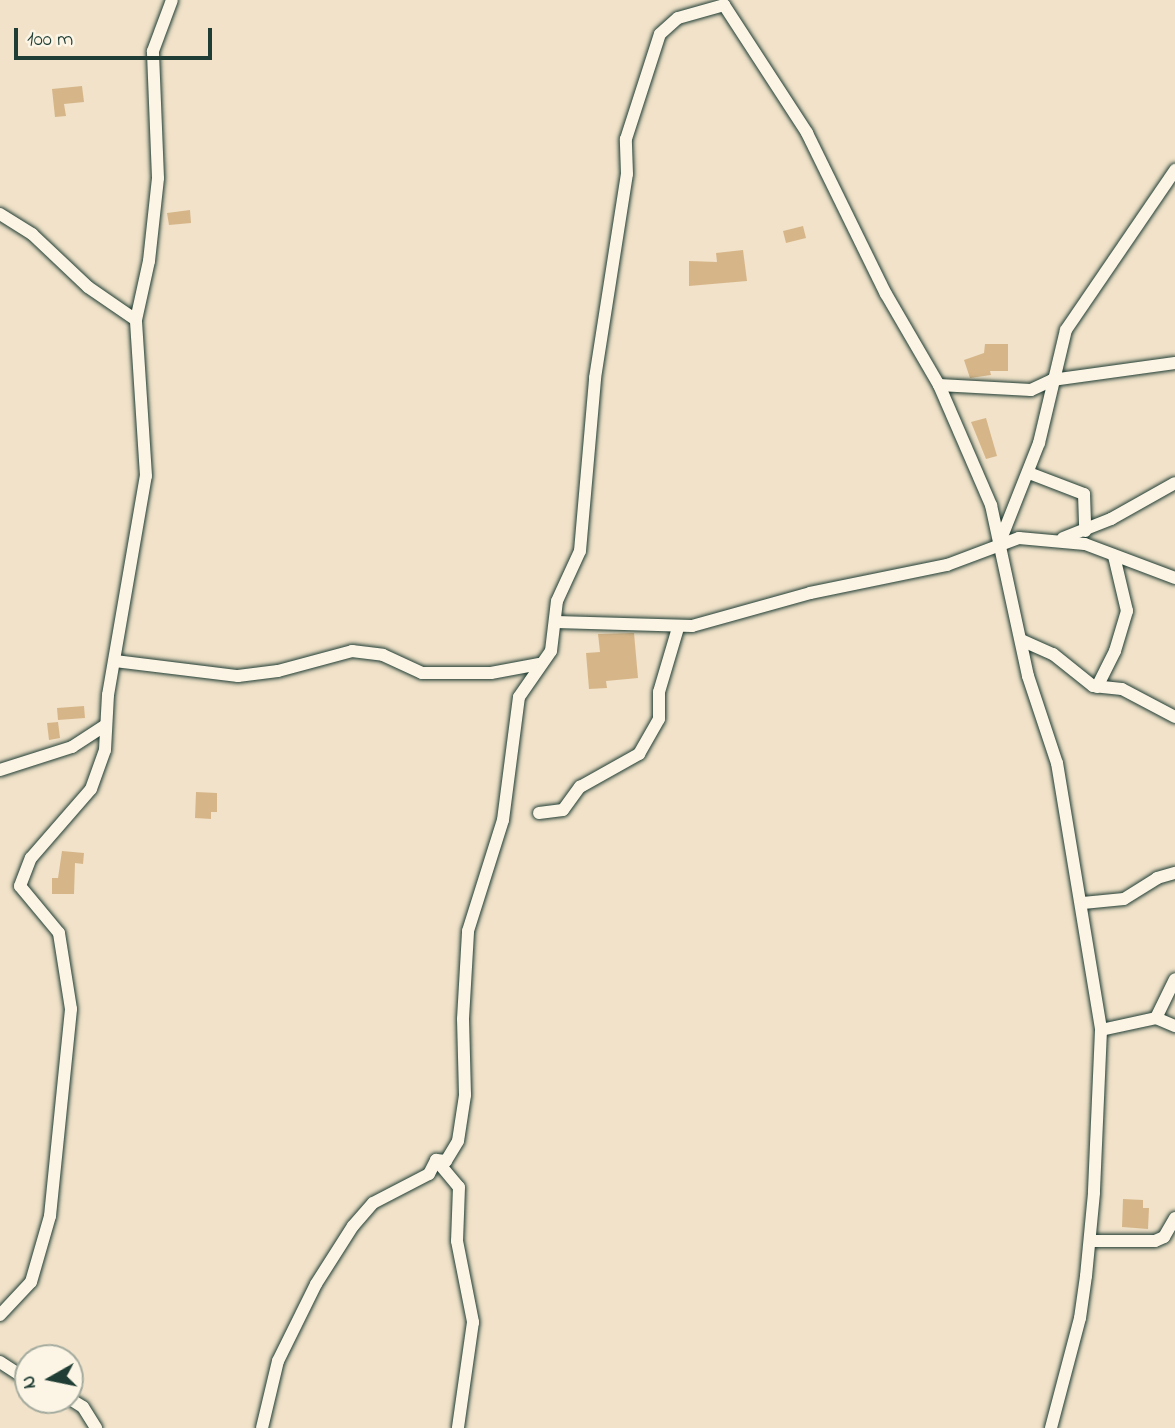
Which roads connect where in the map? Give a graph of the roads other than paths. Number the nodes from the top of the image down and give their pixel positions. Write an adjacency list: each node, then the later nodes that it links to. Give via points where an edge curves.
1 (172, 0): 5 (street, via 153,51 158,178)
2 (724, 2): 8 (street, via 807,133 877,276); 16 (street, via 678,18 660,34 633,114 594,378 580,551 557,601)
3 (1175, 170): 7 (street, via 1066,330)
4 (0, 214): 5 (street, via 32,234 88,287)
5 (136, 320): 19 (street, via 146,476)
6 (1175, 363): 7 (street)
7 (1052, 380): 8 (street, via 1031,390); 9 (street)
8 (939, 385): 13 (street, via 990,505)
9 (1029, 473): 11 (street, via 1084,494); 13 (street)
10 (1175, 483): 11 (street)
11 (1085, 531): 12 (street)
12 (1062, 538): 13 (street, via 1019,538); 14 (street)
13 (999, 544): 17 (street, via 947,565 810,593); 18 (street)
14 (1114, 556): 15 (street); 21 (street, via 1126,611 1115,651)
15 (1175, 578)
16 (556, 622): 17 (street); 20 (street, via 551,651)
17 (678, 628): 25 (street, via 659,692 659,719 639,754 580,787 563,810)
18 (1021, 640): 21 (street, via 1053,654); 27 (street, via 1057,763)
19 (115, 661): 20 (street, via 238,676 278,671 352,651 383,655 422,673 491,673); 23 (street)
20 (539, 664): 32 (street, via 519,697 503,820 468,931 465,1084 459,1134 446,1161)
21 (1097, 687): 22 (street, via 1122,689)
22 (1175, 717)
23 (104, 726): 24 (street, via 72,747); 35 (street, via 105,750 97,777 31,858 20,886 59,933 71,1024 44,1247 31,1282)
24 (0, 770)
25 (539, 813)
26 (1175, 873): 27 (street, via 1157,878 1124,899)
27 (1083, 903): 31 (street)
28 (1175, 979): 29 (street)
29 (1156, 1018): 30 (street); 31 (street)
30 (1175, 1026)
31 (1101, 1030): 34 (street)
32 (436, 1160): 38 (street, via 429,1174 373,1203 337,1250 278,1361); 39 (street, via 459,1187 457,1241 473,1322)
33 (1175, 1218): 34 (street, via 1164,1237 1155,1241)
34 (1090, 1241): 40 (street, via 1080,1318)
35 (0, 1315)
36 (84, 1409): 37 (street)
37 (96, 1428)
38 (262, 1428)
39 (458, 1428)
40 (1051, 1428)

